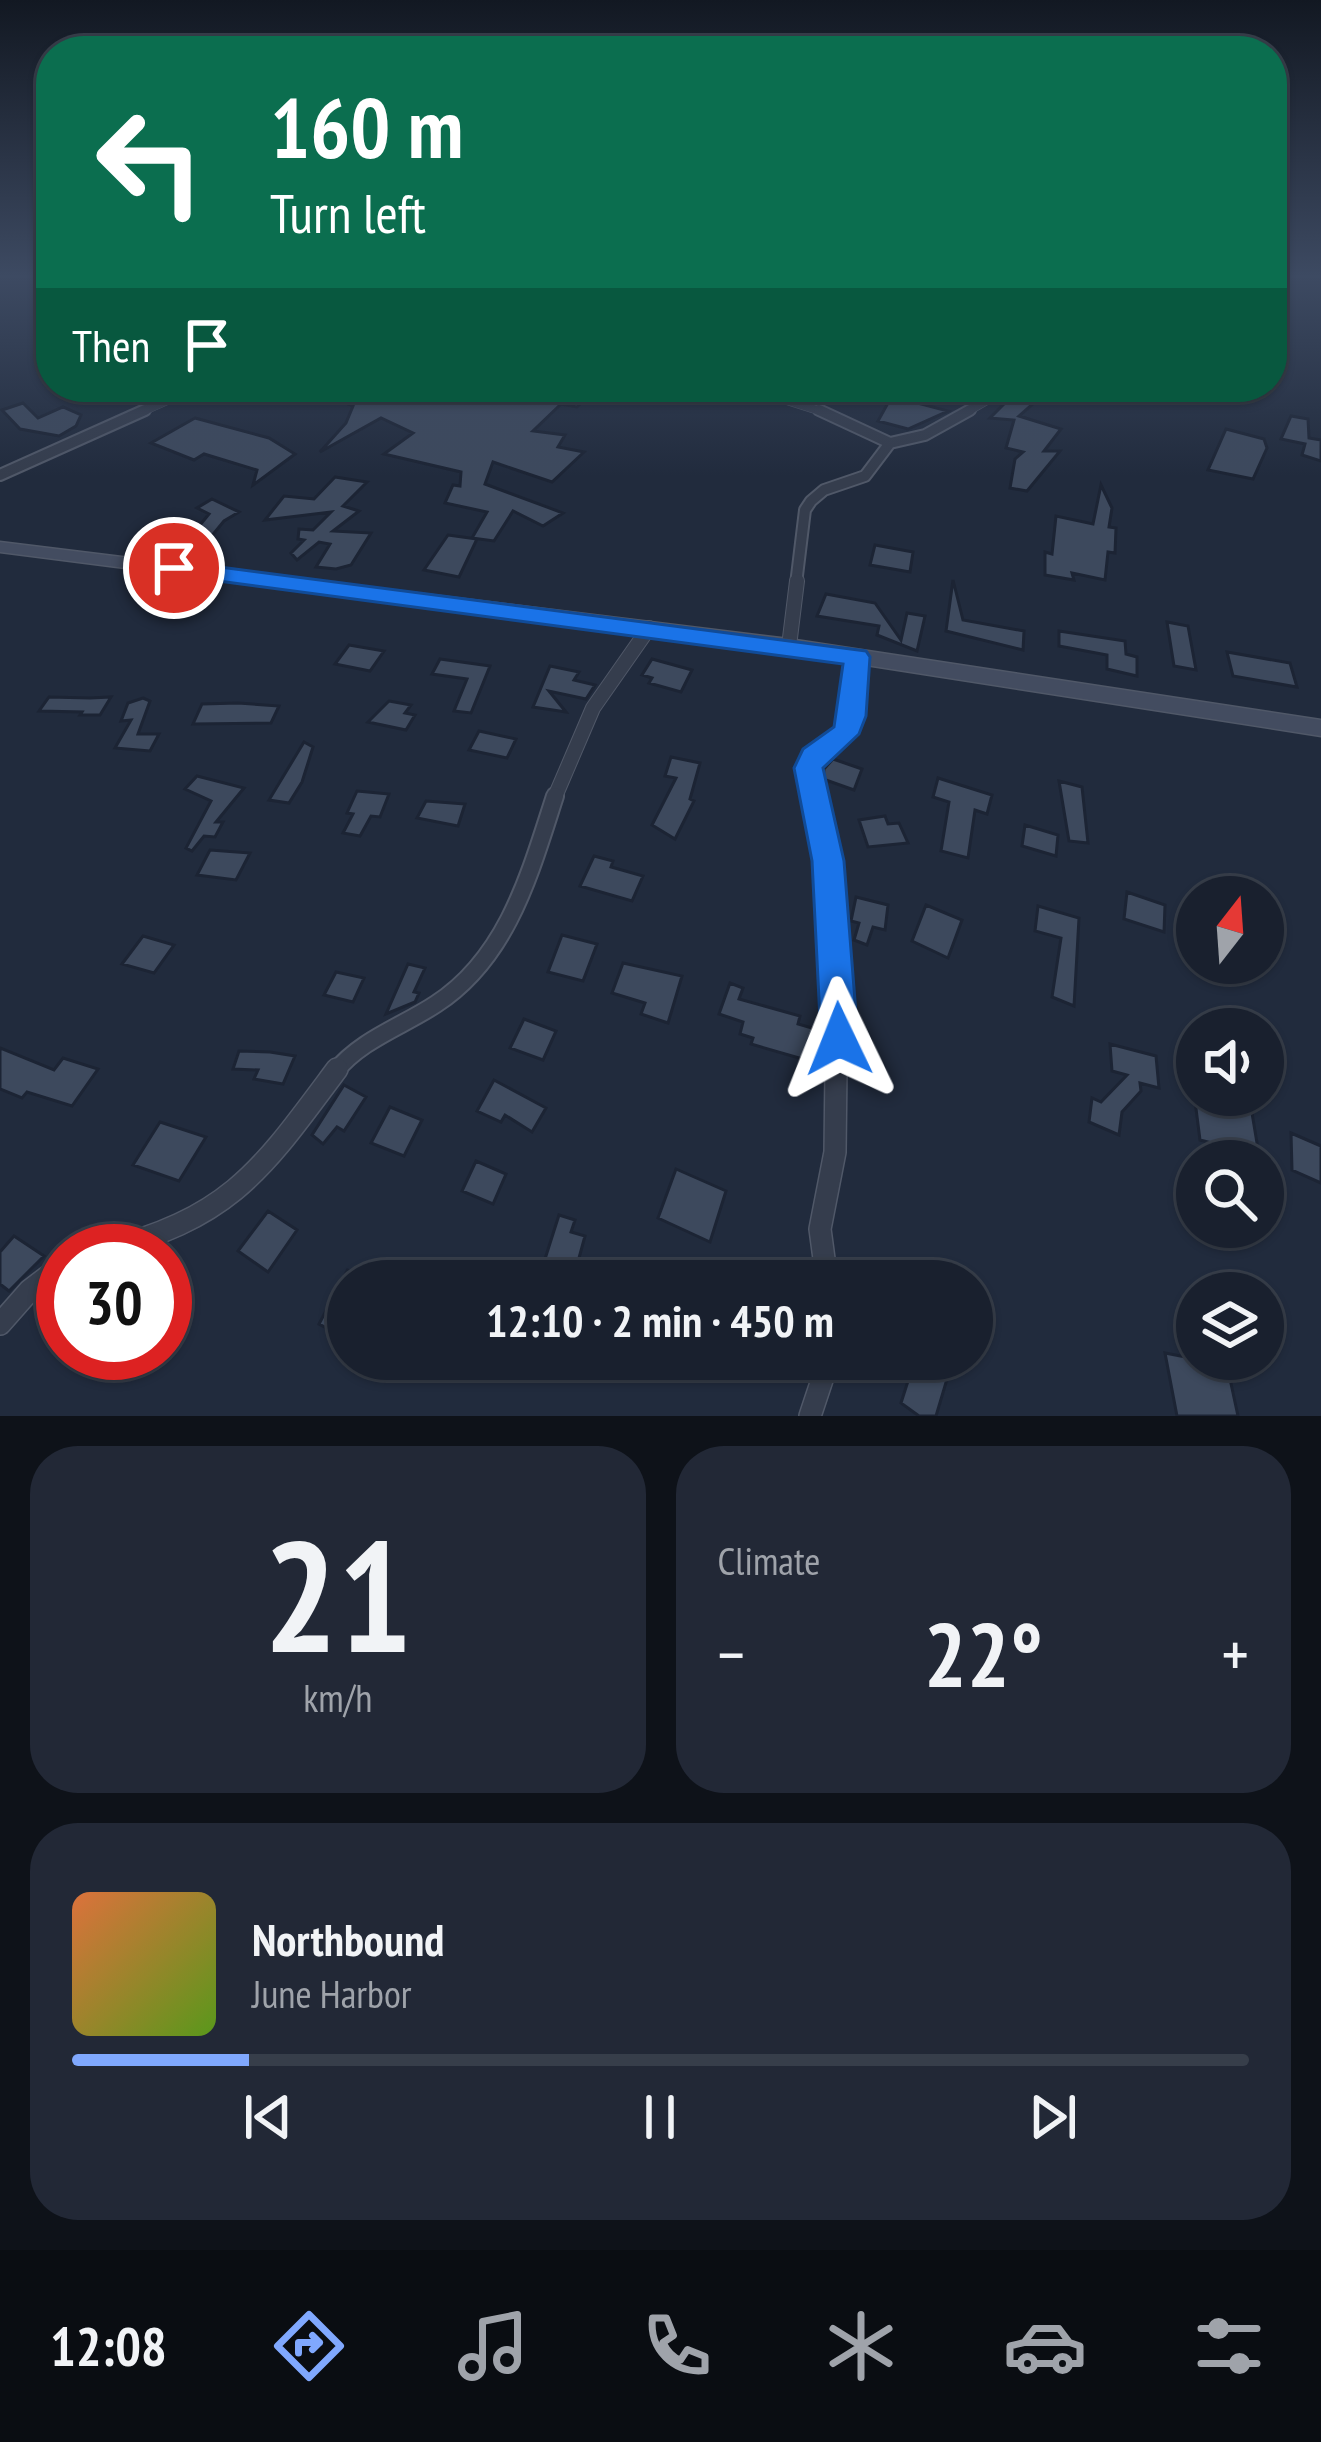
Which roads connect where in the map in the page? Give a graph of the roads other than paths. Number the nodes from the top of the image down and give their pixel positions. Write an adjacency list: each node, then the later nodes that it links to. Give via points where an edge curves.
1 (164, 402): 5 (street)
2 (793, 402): 4 (street)
3 (979, 402): 4 (street, via 934,436)
4 (890, 442): 8 (street, via 871,472 811,497)
5 (0, 475)
6 (0, 547): 7 (main road)
7 (650, 628): 8 (main road); 11 (street, via 605,683 568,757 523,898 480,967 436,1006 358,1049 250,1183)
8 (789, 646): 9 (main road)
9 (857, 657): 10 (main road); 12 (street, via 845,734 808,768 828,861 838,996)
10 (1321, 728)
11 (188, 1224)
12 (824, 1260)
13 (36, 1285): 14 (street)
14 (0, 1324)
15 (822, 1380): 16 (street)
16 (810, 1416)

